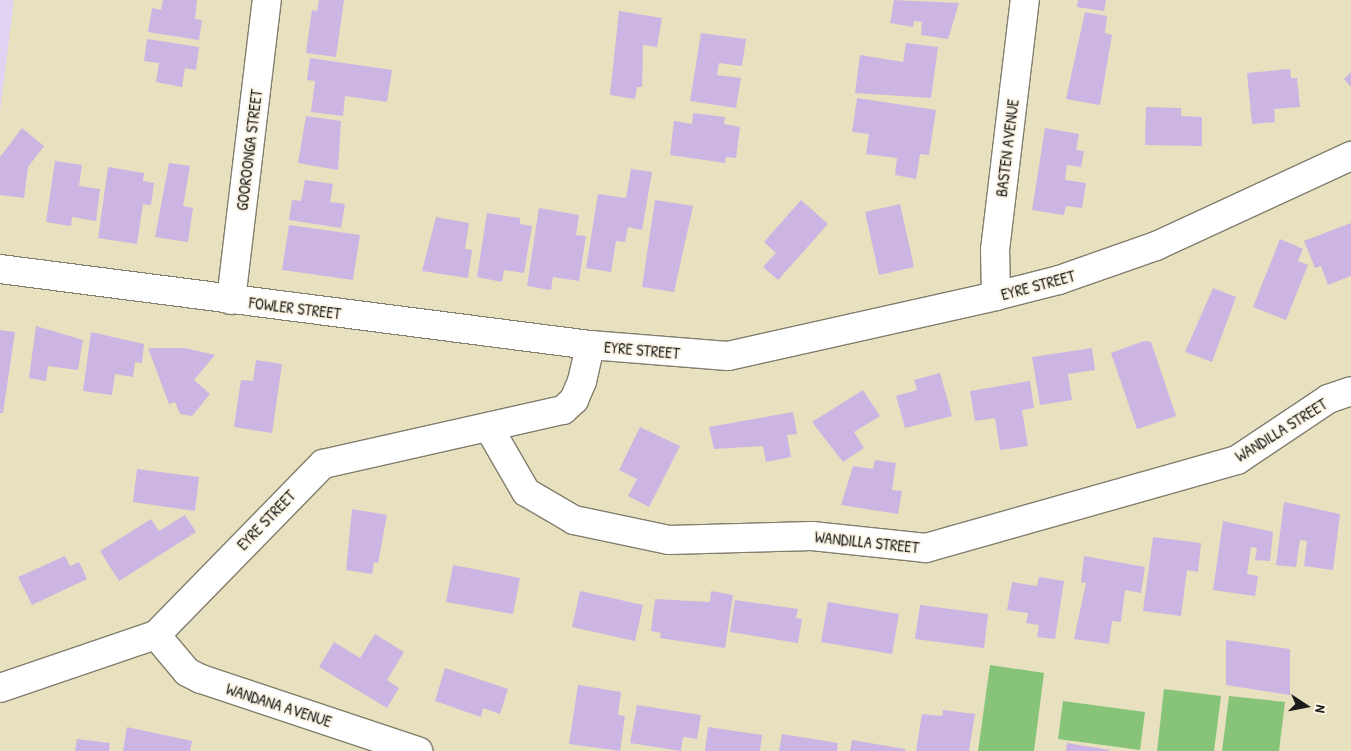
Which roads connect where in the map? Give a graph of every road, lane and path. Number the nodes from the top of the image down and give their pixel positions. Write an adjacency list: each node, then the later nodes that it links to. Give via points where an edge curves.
1 (267, 0): 6 (street, GOOROONGA STREET)
2 (1025, 0): 5 (street, BASTEN AVENUE, via 995,250)
3 (1351, 156): 5 (street, EYRE STREET, via 1156,246 1059,280)
4 (0, 269): 6 (street, FOWLER STREET)
5 (996, 296): 7 (street, EYRE STREET, via 728,356)
6 (231, 300): 7 (street, FOWLER STREET)
7 (590, 345): 9 (street, EYRE STREET, via 582,382 574,400 563,410)
8 (1351, 391): 9 (street, WANDILLA STREET, via 1328,399 1237,460 926,548 812,536 669,540 574,520 526,492)
9 (489, 428): 10 (street, EYRE STREET, via 323,464)
10 (156, 635): 11 (street, EYRE STREET); 12 (street, WANDANA AVENUE, via 182,666 201,679)
11 (0, 688)
12 (418, 751)

